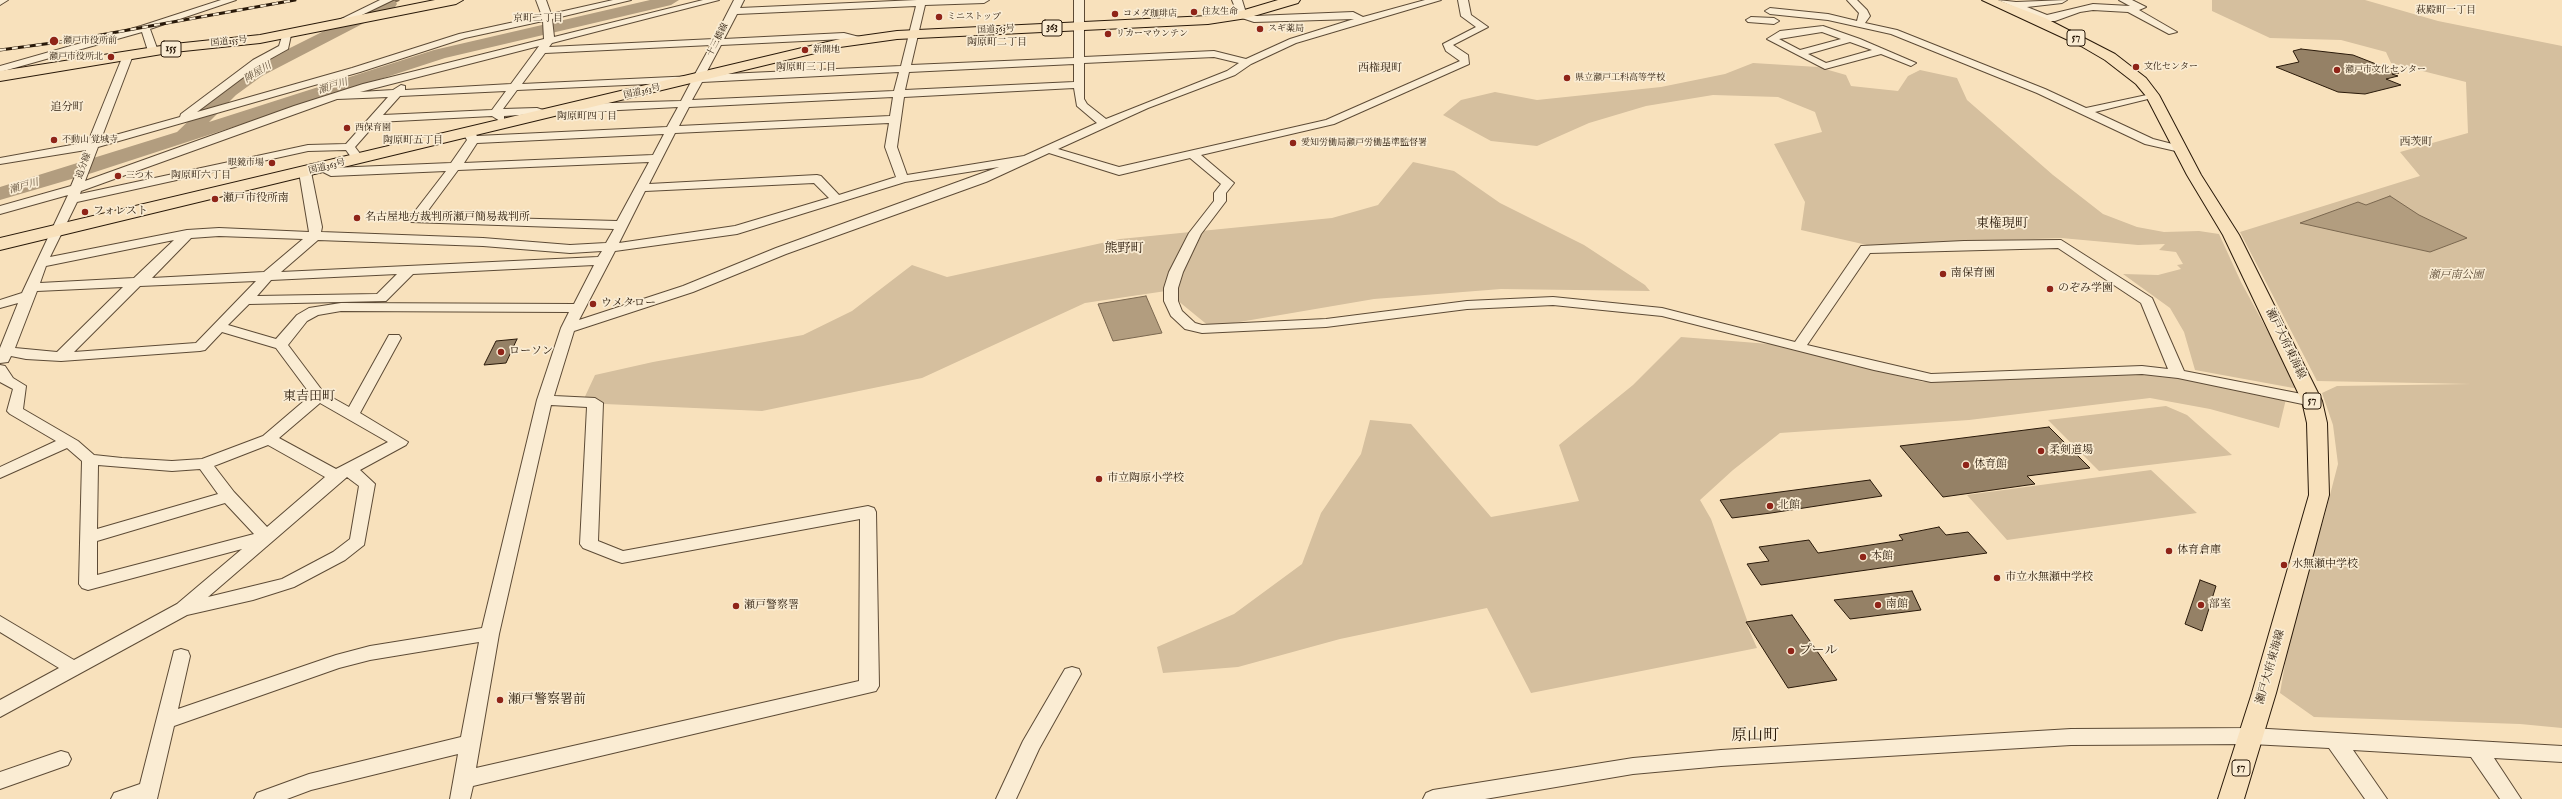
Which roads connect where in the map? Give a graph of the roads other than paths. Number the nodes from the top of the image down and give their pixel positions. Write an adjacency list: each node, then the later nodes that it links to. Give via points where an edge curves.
1 (3, 0): 22 (street)
2 (231, 0): 35 (street)
3 (388, 0): 32 (street)
4 (456, 0): 32 (highway, 国道155号 / 155)
5 (541, 0): 28 (street)
6 (626, 0): 28 (street)
7 (714, 0): 40 (street)
8 (739, 0): 25 (street, 十三橋線)
9 (984, 0): 21 (street)
10 (1079, 0): 34 (street)
11 (1237, 0): 27 (street)
12 (1293, 0): 27 (highway, 国道363号 / 363)
13 (1436, 0): 29 (street)
14 (1463, 0): 77 (street, via 1466,16 1483,28 1448,44 1450,49 1464,57 1465,62 1461,65 1330,122)
15 (1767, 0): 26 (street)
16 (1852, 0): 33 (street, via 1864,12 1865,16)
17 (1988, 0): 61 (main road, 瀬戸大府東海線 / 57, via 2042,21 2091,46 2141,81)
18 (2003, 0): 23 (street)
19 (2062, 0): 23 (street)
20 (2124, 0): 24 (street, via 2141,7)
21 (922, 1): 25 (street); 37 (street)
22 (0, 2)
23 (2014, 5): 24 (street, via 2046,18 2055,18 2078,9 2093,7)
24 (2130, 9): 36 (street)
25 (733, 11): 43 (street, 十三橋線)
26 (1770, 11): 31 (street); 33 (street, via 1828,17)
27 (1242, 15): 29 (street, via 1254,19 1353,15); 34 (highway, 国道363号 / 363, via 1208,20)
28 (547, 18): 40 (street); 68 (street, via 462,36)
29 (1361, 20): 50 (street, via 1293,41)
30 (1751, 20): 31 (street)
31 (1774, 21): 38 (street)
32 (339, 23): 39 (highway, 国道155号 / 155)
33 (1860, 24): 65 (street, via 1894,32)
34 (1080, 27): 37 (highway, 国道363号 / 363); 49 (street)
35 (144, 28): 45 (street); 52 (street)
36 (2172, 32)
37 (914, 34): 41 (highway, 国道363号 / 363); 53 (street)
38 (1780, 34): 42 (street, via 1820,28); 47 (street, via 1772,39)
39 (286, 35): 45 (highway, 国道155号 / 155); 68 (street, via 284,47 251,66)
40 (549, 38): 44 (street); 54 (street)
41 (862, 39): 43 (street, via 844,36); 56 (highway, 国道363号 / 363)
42 (1850, 39): 46 (street); 47 (street)
43 (717, 42): 44 (street); 56 (street, 十三橋線)
44 (541, 50): 58 (street)
45 (153, 51): 48 (highway, 国道155号 / 155)
46 (1881, 51): 47 (street, via 1825,66); 51 (street)
47 (1799, 53)
48 (128, 55): 55 (highway, 国道155号 / 155); 74 (street, 追分線)
49 (1079, 61): 50 (street, via 1214,54); 53 (street); 57 (street)
50 (1247, 62): 70 (street, via 1231,73 1144,106)
51 (1911, 63)
52 (0, 69)
53 (906, 69): 56 (street); 60 (street)
54 (412, 75): 59 (street); 62 (street)
55 (0, 76)
56 (697, 79): 58 (street); 63 (street, 十三橋線); 64 (highway, 国道363号 / 363)
57 (1078, 85): 60 (street); 70 (street, via 1078,99 1082,106)
58 (516, 86): 59 (street); 66 (street)
59 (397, 93): 62 (street); 67 (street)
60 (899, 93): 63 (street); 69 (street)
61 (2152, 95): 65 (street); 73 (main road, 瀬戸大府東海線 / 57)
62 (336, 96): 85 (street)
63 (685, 104): 64 (street); 71 (street, 十三橋線)
64 (576, 107): 66 (highway, 国道363号 / 363, via 545,114)
65 (2088, 111): 73 (street, via 2149,142)
66 (500, 118): 67 (street); 72 (highway, 国道363号 / 363)
67 (374, 119): 76 (street)
68 (183, 120): 74 (street)
69 (894, 120): 71 (street); 83 (street, via 891,147)
70 (1105, 124): 75 (street)
71 (672, 130): 72 (street); 78 (street, 十三橋線)
72 (471, 136): 76 (highway, 国道363号 / 363); 81 (street, via 466,152)
73 (2180, 149): 114 (main road, 瀬戸大府東海線 / 57, via 2231,236)
74 (90, 150): 80 (street); 85 (street, 追分線)
75 (1050, 150): 77 (street, via 1114,171); 79 (street)
76 (353, 153): 82 (highway, 国道363号 / 363); 85 (street, via 308,148)
77 (1192, 154): 107 (street, via 1228,183 1220,193 1220,201 1195,233 1171,288 1171,301 1176,313 1190,326 1202,330 1290,326 1467,305 1553,301 1662,312)
78 (656, 158): 81 (street); 84 (street, 十三橋線)
79 (1032, 158): 83 (street); 104 (street, via 781,251 688,289)
80 (0, 161)
81 (453, 168): 82 (street, via 331,172); 88 (street, via 415,219)
82 (313, 170): 89 (highway, 国道363号 / 363); 91 (street, via 316,227)
83 (903, 179): 86 (street)
84 (640, 188): 86 (street, via 812,178 817,179); 88 (street, 十三橋線)
85 (75, 190): 87 (street); 89 (street, 追分線)
86 (837, 199): 93 (street, via 737,230)
87 (0, 210)
88 (621, 225): 93 (street, 十三橋線)
89 (56, 231): 92 (highway, 国道363号 / 363); 95 (street, 追分線)
90 (187, 234): 91 (street, via 219,232); 95 (street); 98 (street)
91 (314, 236): 93 (street, via 483,242 570,249); 97 (street)
92 (0, 244)
93 (610, 247): 94 (street, 十三橋線)
94 (602, 261): 96 (street); 102 (street, 十三橋線)
95 (41, 263): 99 (street, 追分線)
96 (410, 269): 97 (street); 100 (street, via 381,298)
97 (267, 276): 98 (street); 100 (street)
98 (137, 282): 99 (street); 109 (street)
99 (29, 292): 101 (street); 108 (street, 追分線)
100 (245, 300): 103 (street)
101 (0, 304)
102 (578, 308): 104 (street, 十三橋線); 106 (street, via 341,307 314,311 302,318 283,339)
103 (219, 327): 106 (street); 109 (street, via 200,347)
104 (568, 328): 113 (street, 十三橋線)
105 (394, 338): 115 (street)
106 (281, 345): 112 (street)
107 (1799, 346): 111 (street, via 1931,378 2142,370); 111 (street, via 1866,249 2062,244 2147,302)
108 (6, 350): 109 (street, via 26,355); 110 (street, 追分線)
109 (62, 357)
110 (0, 368): 117 (street, via 7,381 19,386 15,411)
111 (2178, 374): 114 (street)
112 (319, 396): 115 (street); 116 (street)
113 (545, 400): 127 (street, 十三橋線); 139 (street, via 594,403 589,544 622,557 868,512 869,686)
114 (2312, 401): 133 (main road, 瀬戸大府東海線 / 57, via 2317,423 2319,495)
115 (352, 414): 121 (street, via 400,442)
116 (269, 439): 119 (street); 121 (street)
117 (67, 442): 118 (street); 120 (street)
118 (90, 460): 119 (street, via 172,466); 124 (street)
119 (204, 464): 122 (street)
120 (0, 472)
121 (342, 473): 123 (street); 125 (street, via 367,484 358,541 339,556 288,583 253,594)
122 (228, 496): 123 (street); 124 (street)
123 (266, 536): 124 (street, via 88,584); 125 (street)
124 (90, 537)
125 (183, 609): 129 (street)
126 (0, 624): 129 (street)
127 (490, 634): 132 (street, via 370,653 336,662); 135 (street, 十三橋線)
128 (181, 656): 132 (street)
129 (73, 668): 131 (street)
130 (1072, 674): 145 (street, via 1030,747)
131 (0, 709)
132 (165, 721): 141 (street)
133 (2251, 736): 134 (street); 146 (street, via 2070,738 1690,761 1633,766); 147 (main road, 瀬戸大府東海線 / 57)
134 (2335, 741): 136 (street); 148 (street)
135 (469, 743): 139 (street, 十三橋線); 143 (street, via 309,782)
136 (2476, 748): 137 (street); 149 (street)
137 (2562, 754)
138 (61, 759): 140 (street)
139 (465, 778): 144 (street, 十三橋線)
140 (0, 781)
141 (148, 794): 142 (street)
142 (121, 799)
143 (264, 799)
144 (460, 799)
145 (1006, 799)
146 (1433, 799)
147 (2231, 799)
148 (2377, 799)
149 (2510, 799)

